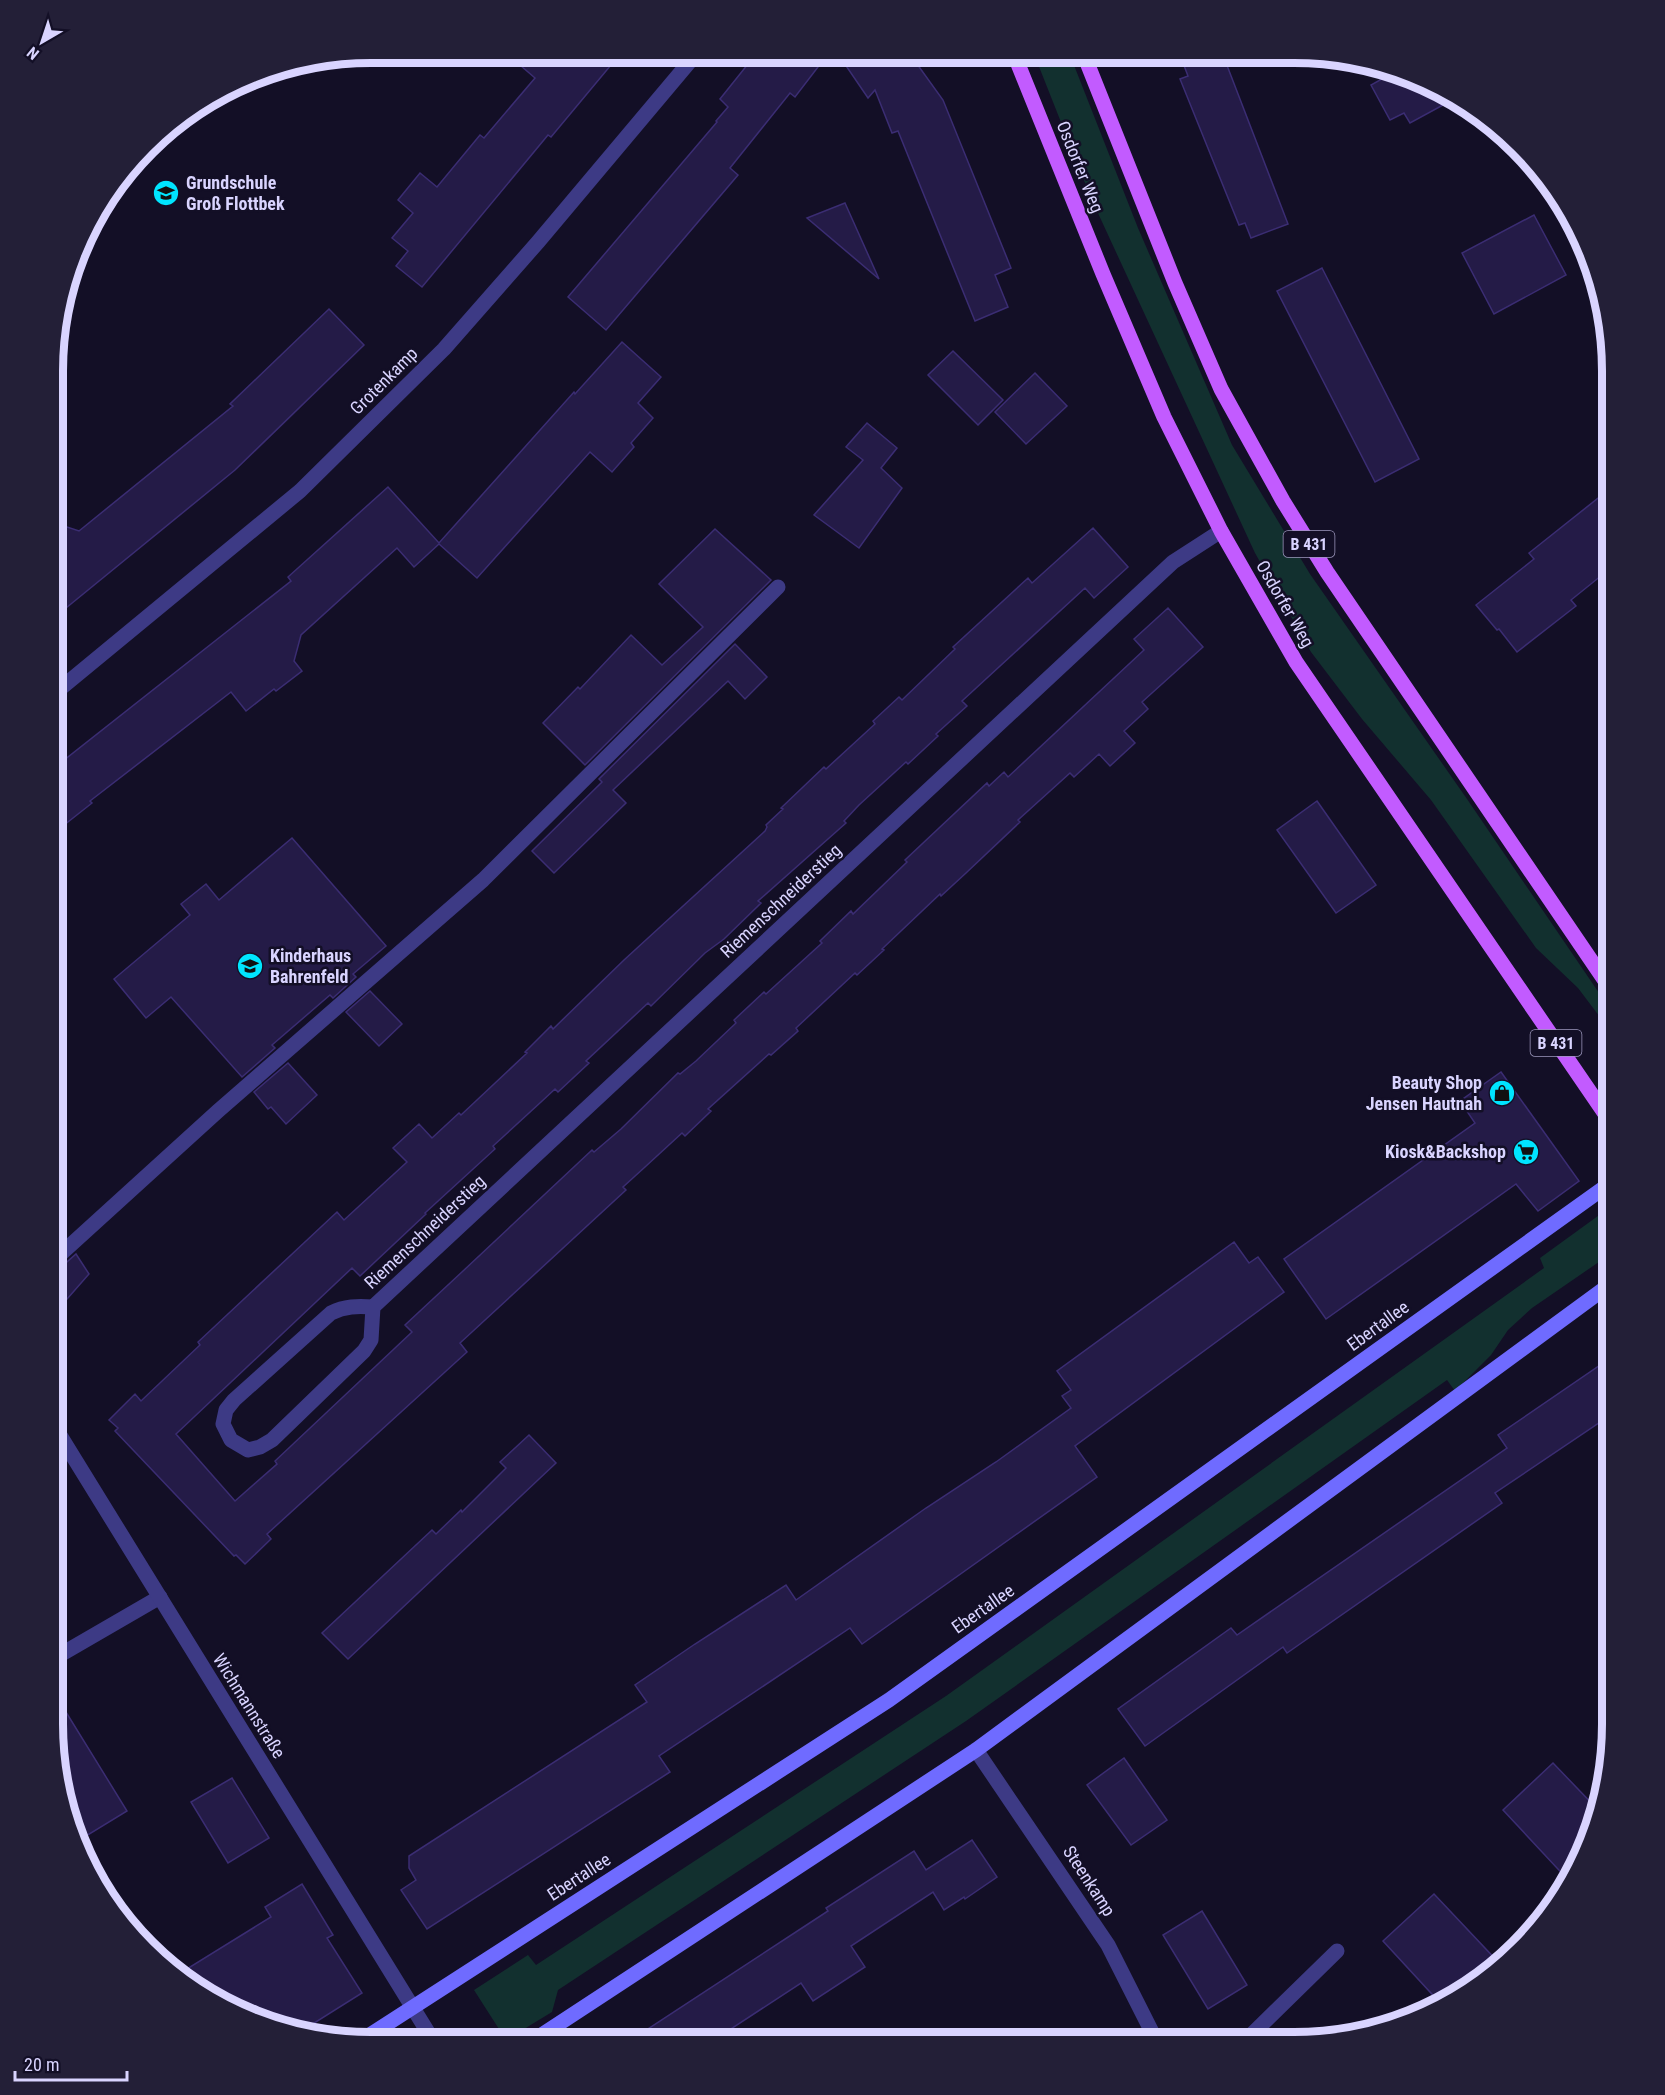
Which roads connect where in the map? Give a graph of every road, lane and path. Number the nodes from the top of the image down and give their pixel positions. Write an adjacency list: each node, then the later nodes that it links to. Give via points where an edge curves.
1 (689, 63): 6 (street, Grotenkamp, via 444,349 300,491)
2 (1018, 63): 4 (main road, Osdorfer Weg / B 431, via 1164,417)
3 (1087, 63): 7 (main road, B 431, via 1221,389 1283,501 1327,572)
4 (1221, 531): 8 (main road, Osdorfer Weg / B 431, via 1296,662); 12 (street, Riemenschneiderstieg, via 1173,562)
5 (778, 587): 10 (street, via 483,880 226,1103)
6 (63, 686)
7 (1602, 976)
8 (1602, 1109)
9 (1602, 1189): 18 (main road, Ebertallee, via 889,1700)
10 (63, 1252)
11 (1602, 1290): 16 (main road)
12 (373, 1307): 12 (street, Riemenschneiderstieg, via 371,1340 364,1351 272,1440 248,1450 231,1440 223,1424 226,1410 234,1400 331,1313 353,1306)
13 (63, 1440): 14 (street, Wichmannstraße)
14 (160, 1597): 15 (street); 18 (street, Wichmannstraße)
15 (63, 1653)
16 (976, 1750): 21 (main road); 22 (street, Steenkamp, via 1108,1945)
17 (1337, 1951): 23 (street)
18 (414, 2008): 19 (main road, Ebertallee); 20 (street, Wichmannstraße)
19 (375, 2032)
20 (428, 2032)
21 (546, 2032)
22 (1152, 2032)
23 (1254, 2032)

